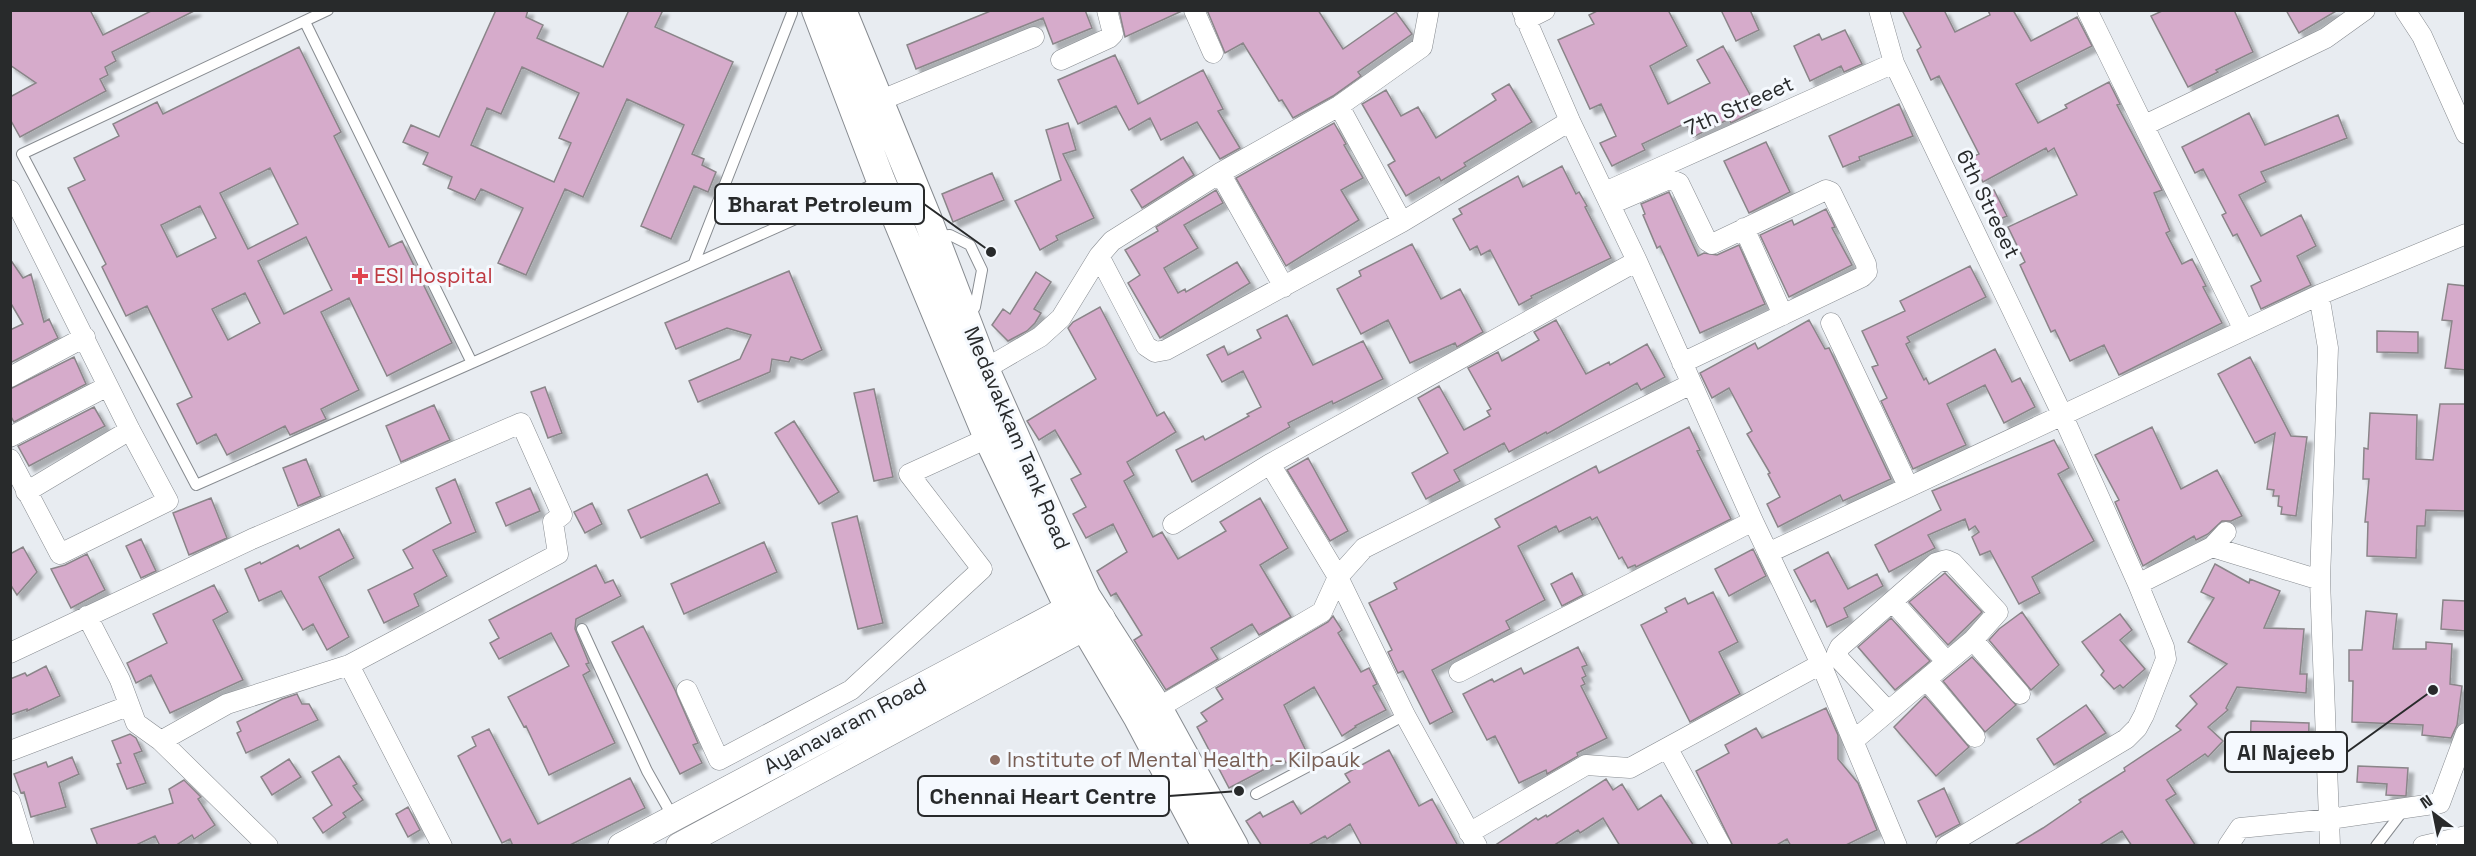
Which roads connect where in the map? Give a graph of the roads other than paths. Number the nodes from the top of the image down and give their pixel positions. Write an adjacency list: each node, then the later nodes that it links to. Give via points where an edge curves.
1 (328, 10): 13 (lane)
2 (842, 10): 18 (main road, Medavakkam Tank Road)
3 (1107, 10): 16 (street, via 1113,34)
4 (1194, 10): 15 (street)
5 (1429, 10): 19 (street, via 1422,47)
6 (1545, 10): 12 (street)
7 (1879, 10): 17 (street, 6th Streeet)
8 (2087, 10): 21 (street)
9 (2365, 10): 21 (street, via 2326,38)
10 (2405, 10): 22 (street, via 2422,36)
11 (798, 11): 24 (main road, Medavakkam Tank Road); 32 (lane)
12 (1523, 15): 20 (street)
13 (305, 22): 39 (lane); 39 (lane, via 22,154 196,485)
14 (1034, 37): 18 (street)
15 (1213, 53)
16 (1061, 60)
17 (1894, 63): 26 (street, 7th Streeet); 45 (street, 6th Streeet)
18 (879, 100): 41 (main road, Medavakkam Tank Road)
19 (1339, 106): 23 (street); 27 (street)
20 (1570, 121): 26 (street); 27 (street)
21 (2145, 125): 37 (street)
22 (2466, 134)
23 (1220, 173): 30 (street, via 1112,241); 33 (street)
24 (881, 181): 32 (lane); 48 (main road, Medavakkam Tank Road)
25 (10, 190): 38 (street)
26 (1608, 198): 28 (street, via 1675,179 1707,241 1712,244); 31 (street)
27 (1402, 222): 33 (street)
28 (1744, 228): 35 (street); 35 (street, via 1826,190 1831,192 1866,264 1867,272 1862,277)
29 (2466, 234): 34 (street)
30 (1099, 256): 33 (street, via 1146,346 1155,352 1166,350); 41 (street, via 1061,318 1040,337)
31 (1637, 261): 40 (street); 50 (street)
32 (694, 263): 39 (lane)
33 (1284, 287)
34 (2319, 295): 37 (street); 59 (street, via 2328,348)
35 (1783, 315): 40 (street)
36 (1831, 323): 51 (street)
37 (2244, 330): 45 (street)
38 (85, 337): 42 (street); 44 (street)
39 (472, 363)
40 (1682, 363): 43 (street)
41 (985, 369): 62 (main road, Medavakkam Tank Road)
42 (10, 377)
43 (1690, 384): 53 (street); 58 (street, via 1364,548)
44 (108, 386): 46 (street); 47 (street)
45 (2062, 414): 51 (street); 60 (street, 6th Streeet)
46 (130, 430): 52 (street); 52 (street, via 168,501 60,554)
47 (10, 437)
48 (988, 438): 62 (main road, Medavakkam Tank Road); 72 (street, via 909,474 982,568 851,690 719,760)
49 (10, 459): 52 (street)
50 (1270, 464): 54 (street); 58 (street)
51 (1908, 486): 57 (street)
52 (26, 492)
53 (1753, 521): 57 (street); 70 (street)
54 (1173, 524)
55 (2226, 532): 56 (street)
56 (2212, 547): 59 (street); 60 (street)
57 (1768, 553): 68 (street)
58 (1338, 577): 75 (street, via 1322,612); 77 (street)
59 (2320, 580): 88 (street)
60 (2138, 584): 100 (street, 6th Streeet, via 2166,659 2137,728 2127,739)
61 (1893, 602): 65 (street, via 1936,563 1953,563 1998,612); 67 (street); 76 (street, via 1837,653)
62 (1086, 613): 75 (main road, Medavakkam Tank Road); 87 (street, Ayanavaram Road); 95 (street, Ayanavaram Road); 96 (main road, Medavakkam Tank Road)
63 (87, 616): 66 (street); 69 (street, via 252,539 521,423 562,515 553,522 558,554); 74 (street, via 120,680)
64 (582, 629): 87 (lane, via 647,771)
65 (1973, 640): 67 (street); 73 (street)
66 (10, 653)
67 (1946, 661): 71 (street)
68 (1821, 664): 81 (street); 82 (street)
69 (349, 665): 80 (street, via 227,704); 93 (street)
70 (1459, 672)
71 (1927, 680): 76 (street); 79 (street)
72 (687, 690)
73 (2020, 694)
74 (128, 706): 80 (street, via 136,723); 83 (street)
75 (1158, 708): 97 (main road, Medavakkam Tank Road)
76 (1887, 710): 81 (street)
77 (1405, 715): 84 (lane); 90 (street)
78 (2466, 733): 86 (street, via 2440,803)
79 (1975, 737)
80 (161, 741): 92 (street)
81 (1853, 741): 99 (street)
82 (1668, 749): 90 (street, via 1630,768 1586,765); 98 (street)
83 (10, 751)
84 (1256, 794)
85 (10, 801): 91 (street)
86 (2405, 808): 88 (street); 103 (lane)
87 (673, 818): 94 (street, Ayanavaram Road)
88 (2330, 819): 101 (street, via 2240,828); 102 (street)
89 (2466, 836): 104 (street)
90 (1473, 839)
91 (24, 846)
92 (268, 846)
93 (442, 846)
94 (621, 846)
95 (679, 846)
96 (1206, 846)
97 (1234, 846)
98 (1721, 846)
99 (1897, 846)
100 (1946, 846)
101 (2228, 846)
102 (2330, 846)
103 (2376, 846)
104 (2423, 846)

